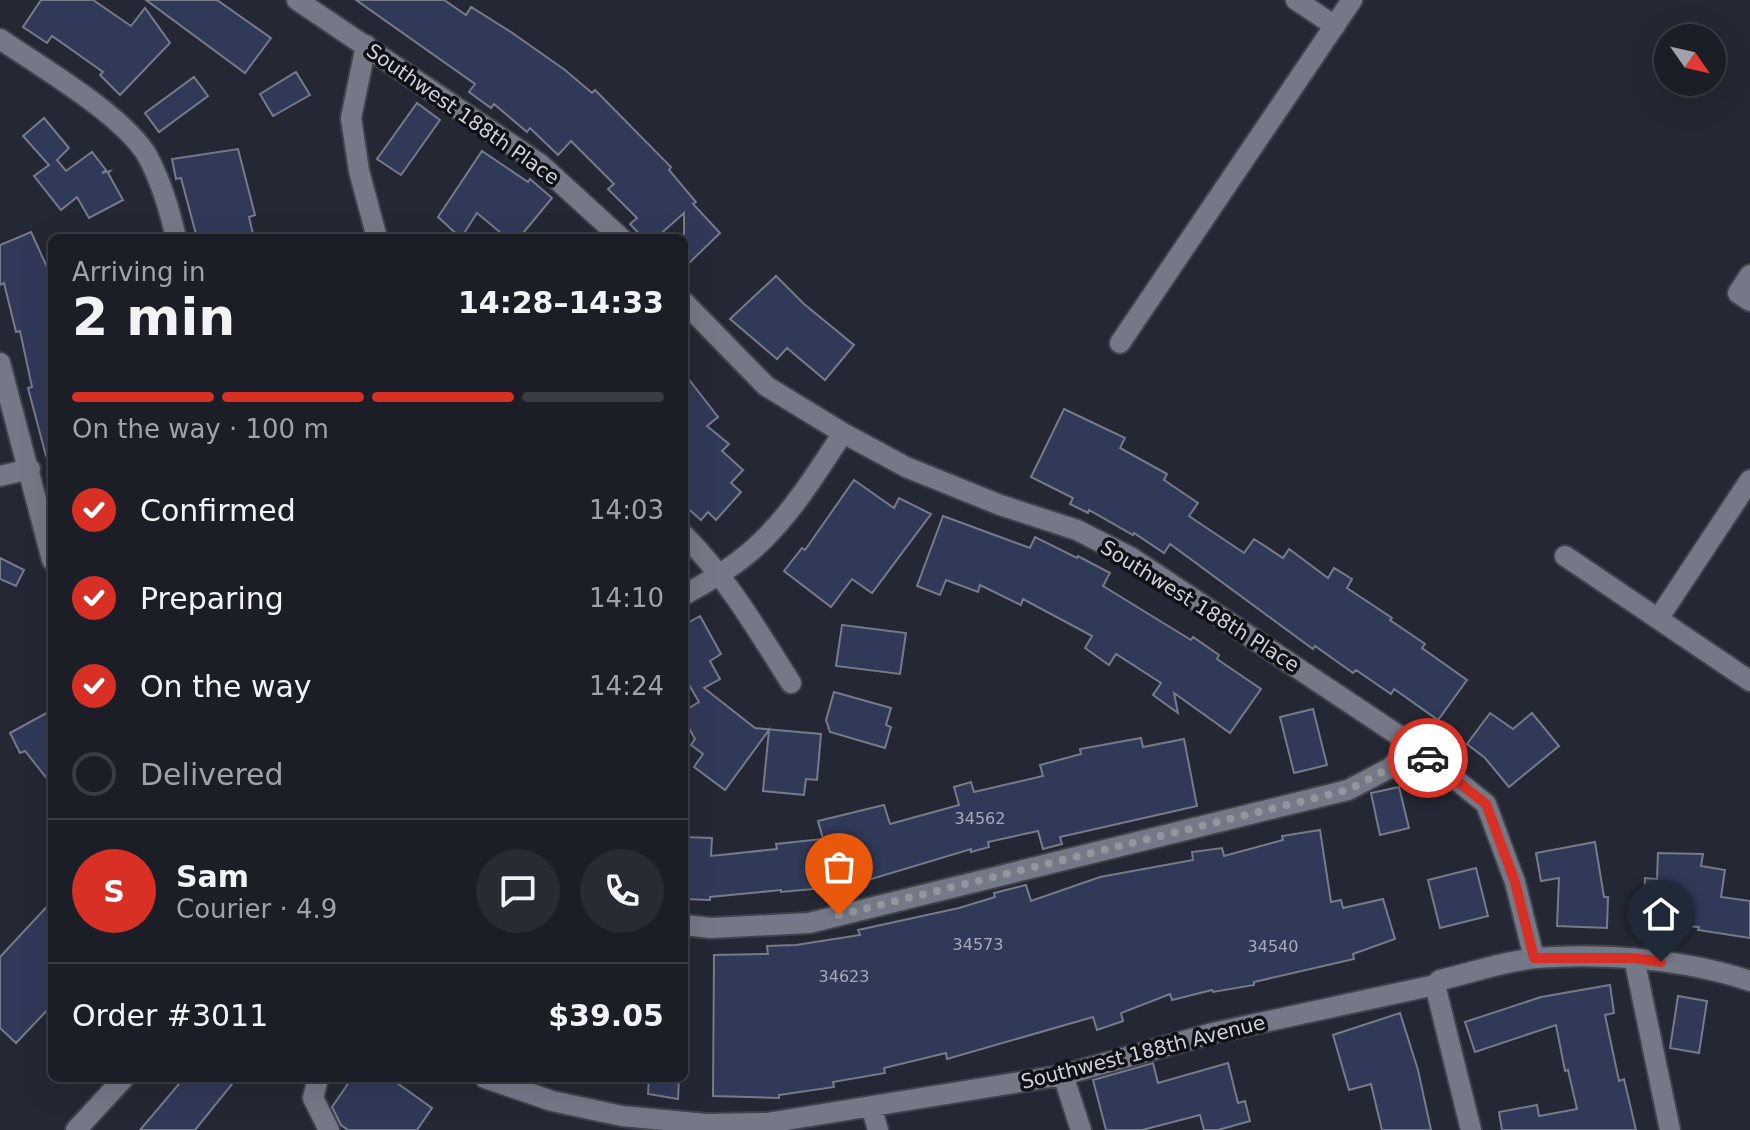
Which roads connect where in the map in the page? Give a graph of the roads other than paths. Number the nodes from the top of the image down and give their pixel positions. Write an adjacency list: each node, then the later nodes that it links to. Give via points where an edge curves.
1 (297, 0): 6 (street, Southwest 188th Place)
2 (1296, 0): 4 (street)
3 (1351, 0): 4 (street)
4 (1335, 26): 13 (street)
5 (0, 39): 7 (street, via 114,118 147,155)
6 (366, 45): 8 (street, via 351,118); 9 (street, Southwest 188th Place, via 540,164)
7 (175, 234)
8 (376, 234)
9 (617, 234)
10 (1750, 275): 11 (street, via 1738,293)
11 (1750, 301)
12 (688, 306): 15 (street, Southwest 188th Place, via 766,386)
13 (1120, 343)
14 (0, 363): 16 (street)
15 (843, 433): 22 (street, via 765,538); 27 (street, Southwest 188th Place, via 906,467 1077,530 1132,558)
16 (30, 469): 17 (street); 20 (street)
17 (0, 476)
18 (1750, 480): 24 (street)
19 (688, 539): 22 (street)
20 (48, 543)
21 (1565, 556): 24 (street)
22 (720, 575): 23 (street); 26 (street)
23 (688, 593)
24 (1658, 619): 25 (street)
25 (1750, 681)
26 (791, 683)
27 (1413, 745): 28 (street, via 1390,768 1333,794 809,923); 29 (street, Southwest 188th Place, via 1486,804 1515,882)
28 (688, 925)
29 (1534, 958): 30 (street, Southwest 188th Avenue); 32 (street, Southwest 188th Avenue)
30 (1634, 958): 31 (street, Southwest 188th Avenue, via 1716,970); 43 (street)
31 (1750, 981)
32 (1435, 985): 33 (street, Southwest 188th Avenue, via 1213,1033); 42 (street)
33 (1063, 1075): 37 (street, Southwest 188th Avenue); 41 (street)
34 (120, 1082): 38 (street)
35 (317, 1082): 39 (street, via 313,1098)
36 (497, 1082): 37 (street, Southwest 188th Avenue, via 622,1116 706,1124 767,1123)
37 (871, 1106): 40 (street)
38 (76, 1130)
39 (329, 1130)
40 (878, 1130)
41 (1081, 1130)
42 (1471, 1130)
43 (1670, 1130)

